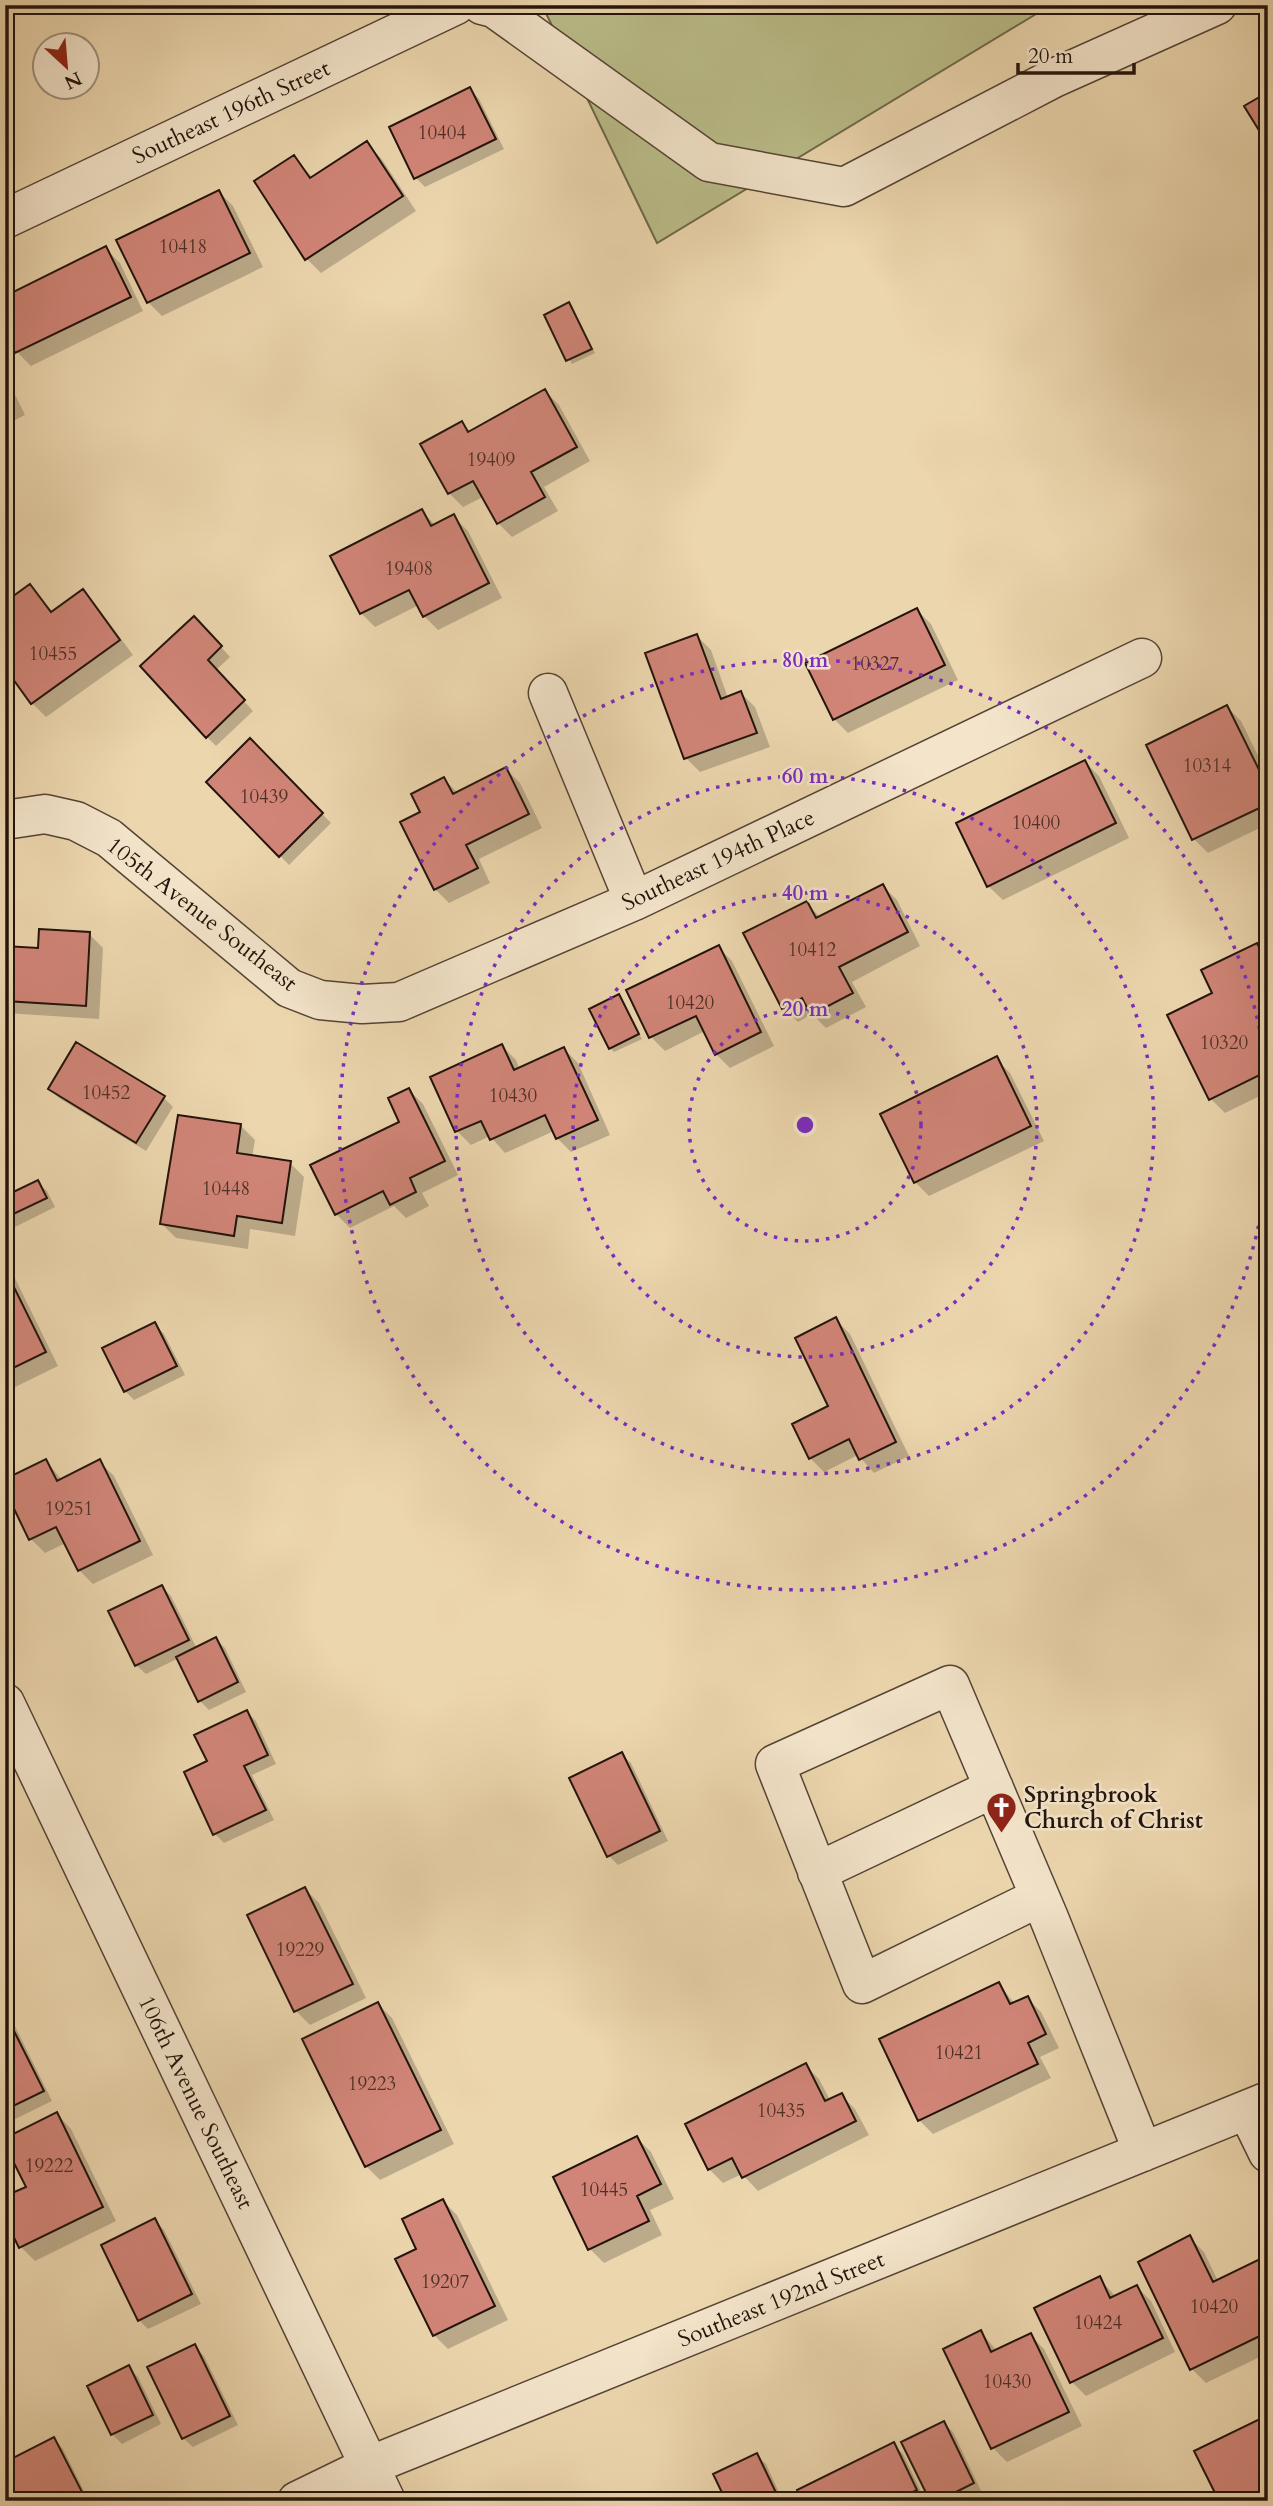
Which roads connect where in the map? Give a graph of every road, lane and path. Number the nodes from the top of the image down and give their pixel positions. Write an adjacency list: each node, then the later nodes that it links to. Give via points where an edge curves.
1 (456, 5): 4 (street, Southeast 196th Street)
2 (482, 5): 3 (street, via 494,8 709,162 844,187 1054,78)
3 (1217, 5)
4 (5, 219)
5 (1142, 658): 8 (street, Southeast 194th Place)
6 (548, 693): 8 (street)
7 (5, 820): 9 (street, 105th Avenue Southeast, via 45,814 76,821 109,838 289,988 320,1000)
8 (634, 901): 9 (street, Southeast 194th Place, via 399,1002)
9 (362, 1004)
10 (5, 1703): 17 (street, 106th Avenue Southeast)
11 (994, 1788): 12 (street); 12 (street, via 950,1685 775,1764); 13 (street)
12 (817, 1872): 13 (street, via 862,1984)
13 (1040, 1897): 15 (street)
14 (1258, 2105): 15 (street, Southeast 192nd Street); 16 (street)
15 (1143, 2152): 17 (street, Southeast 192nd Street)
16 (1268, 2153)
17 (369, 2466): 18 (street, Southeast 192nd Street); 19 (street, 106th Avenue Southeast)
18 (297, 2501)
19 (386, 2501)

